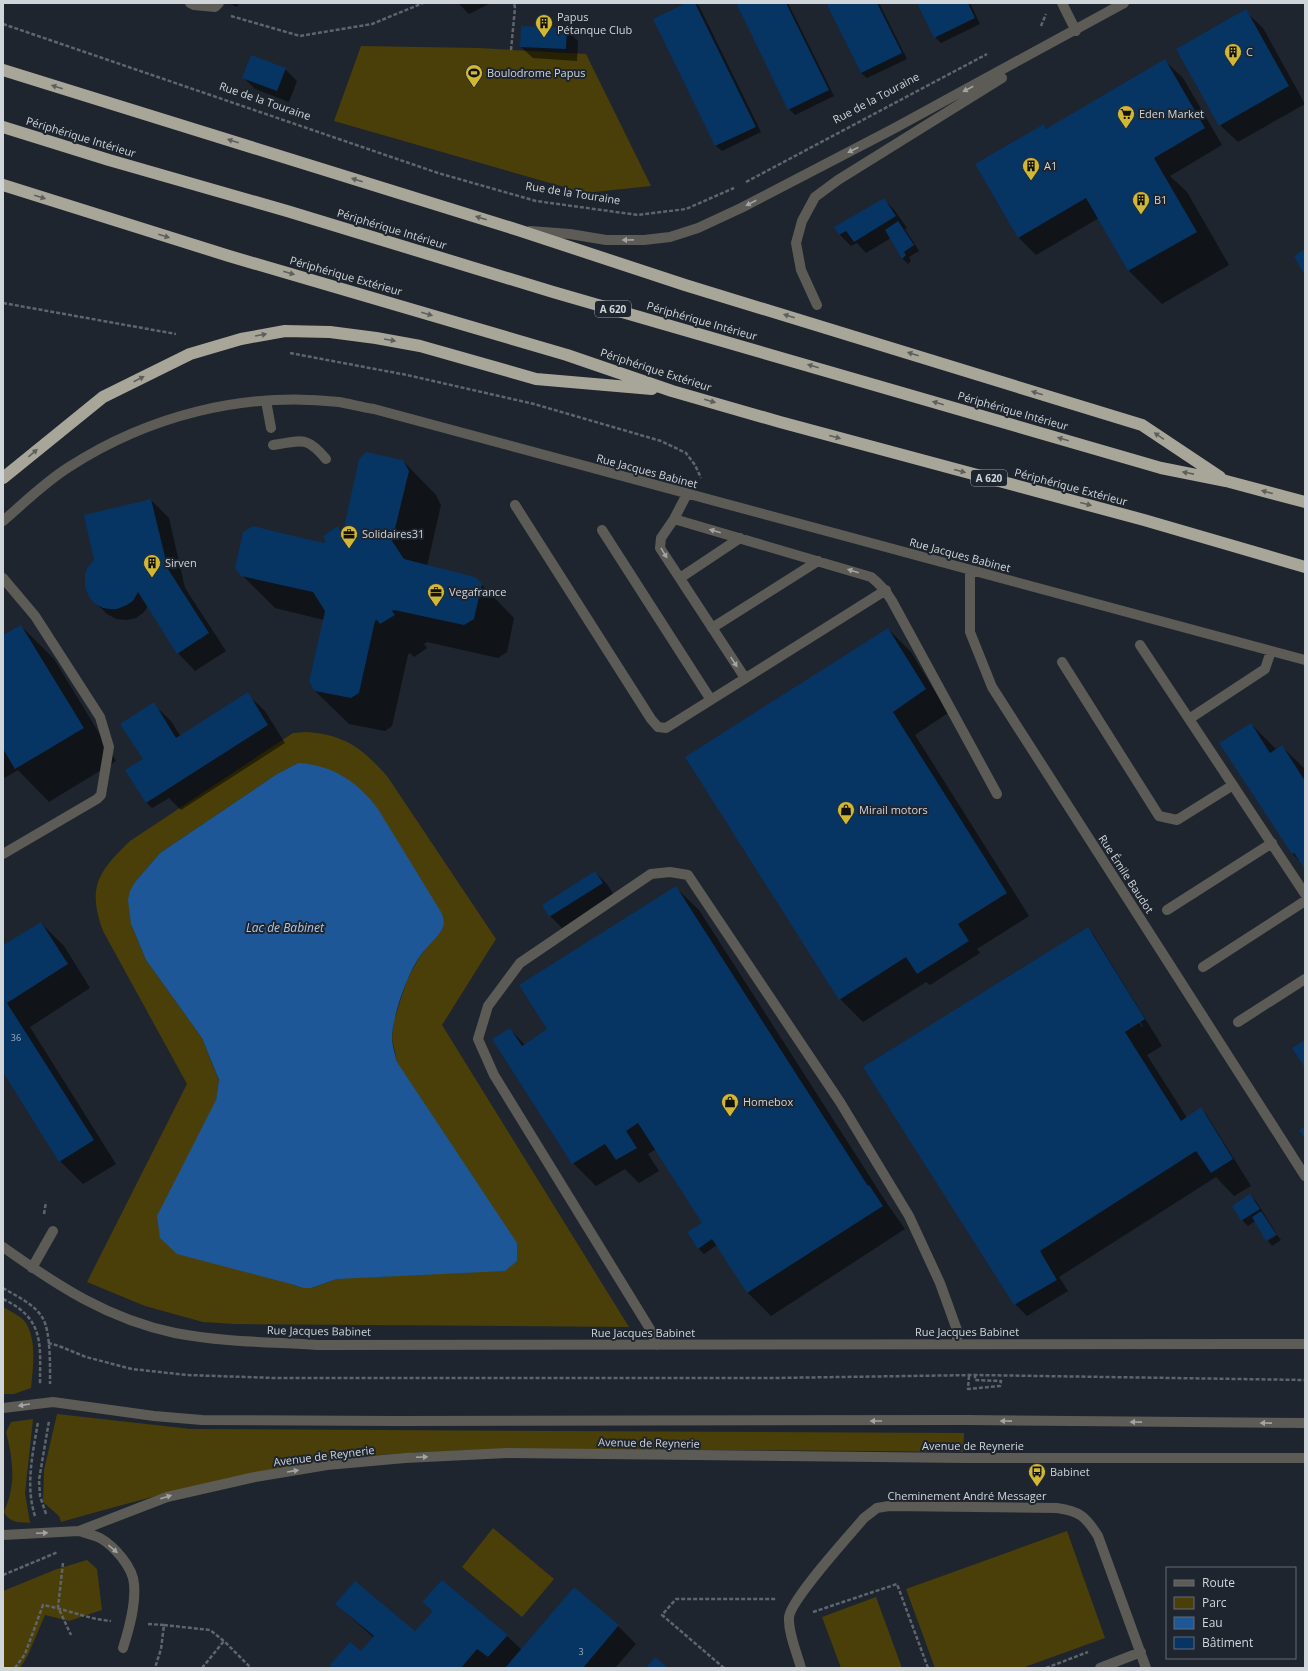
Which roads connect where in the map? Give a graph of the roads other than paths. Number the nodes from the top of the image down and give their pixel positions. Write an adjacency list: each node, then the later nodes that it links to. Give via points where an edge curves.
1 (219, 3): 4 (street, via 215,7)
2 (1062, 3): 5 (street)
3 (1124, 3): 5 (street)
4 (192, 4)
5 (1076, 30): 9 (street, one-way to 9, via 893,129 698,228 670,237 644,240 606,240); 10 (street, via 815,197 802,221 796,243 801,270)
6 (3, 70): 9 (highway, one-way to 6)
7 (3, 127): 17 (highway, Périphérique Intérieur / A 620, one-way to 7, via 1161,468 553,292)
8 (3, 186): 11 (highway, Périphérique Extérieur / A 620, one-way to 11, via 229,256 567,355)
9 (518, 230): 17 (highway, one-way to 9, via 1142,425 685,285)
10 (817, 305)
11 (672, 391): 16 (highway, one-way to 11, via 103,397 190,354 241,339 285,331 330,332 412,344 536,379); 26 (highway, Périphérique Extérieur / A 620, one-way to 26, via 1144,520)
12 (266, 401): 13 (street); 18 (street, Rue Jacques Babinet, via 332,402 374,410); 22 (street, Rue Jacques Babinet, via 222,406 181,415 118,439 68,468)
13 (271, 428)
14 (273, 445): 15 (street, via 305,441 317,448)
15 (326, 459)
16 (3, 478)
17 (1226, 481): 19 (highway, Périphérique Intérieur / A 620, one-way to 17)
18 (687, 494): 21 (street); 27 (street, Rue Jacques Babinet)
19 (1305, 502)
20 (515, 505): 37 (street, via 658,727 666,728)
21 (674, 519): 24 (street, one-way to 21); 29 (street, one-way to 29, via 661,538 660,548)
22 (3, 521)
23 (602, 530): 37 (street)
24 (740, 538): 25 (street); 29 (street)
25 (818, 561): 30 (street, one-way to 25, via 870,577); 31 (street)
26 (1305, 567)
27 (970, 571): 33 (street, Rue Jacques Babinet); 49 (street, Rue Émile Baudot, via 970,632 992,687)
28 (3, 578): 42 (street, via 35,616 100,718 109,747 101,795)
29 (680, 578): 31 (street)
30 (886, 590): 36 (street); 40 (street)
31 (712, 628): 36 (street, one-way to 36)
32 (1140, 645): 38 (street)
33 (1270, 651): 34 (street, Rue Jacques Babinet); 38 (street, via 1265,669)
34 (1305, 660)
35 (1062, 662): 39 (street, via 1159,816 1177,820)
36 (745, 678): 37 (street)
37 (711, 700)
38 (1189, 719): 39 (street)
39 (1233, 785): 41 (street)
40 (997, 794)
41 (1272, 843): 43 (street); 45 (street)
42 (3, 854)
43 (1305, 894)
44 (1305, 901): 46 (street)
45 (1167, 910)
46 (1203, 967)
47 (1305, 980): 48 (street)
48 (1238, 1022)
49 (1305, 1176)
50 (53, 1231): 52 (street)
51 (3, 1247): 52 (street, Rue Jacques Babinet)
52 (32, 1268): 55 (street, Rue Jacques Babinet, via 72,1293 133,1321 175,1333 230,1340 317,1345)
53 (957, 1344): 54 (street, Rue Jacques Babinet); 55 (street, Rue Jacques Babinet); 55 (street, via 957,1330 940,1283 909,1216 844,1109 688,875 670,872 651,874 520,963 488,1006 478,1039 494,1075 590,1229)
54 (1305, 1344)
55 (657, 1345)
56 (3, 1408): 57 (street, Avenue de Reynerie, one-way to 56, via 975,1420 202,1420 52,1402)
57 (1305, 1423)
58 (1305, 1458): 59 (street, Avenue de Reynerie, one-way to 58, via 167,1497 255,1477 405,1458 507,1453 965,1458)
59 (79, 1531): 60 (street, Avenue de Reynerie, one-way to 59); 61 (street, one-way to 61, via 100,1539 117,1552 126,1564 134,1584 131,1623)
60 (3, 1535)
61 (123, 1648)
62 (1141, 1652): 63 (street, Cheminement André Messager, via 1098,1536 1090,1522 1079,1513 1064,1509 888,1506 877,1508 864,1518 796,1600 789,1617); 64 (street); 65 (street, Cheminement André Messager)
63 (801, 1668)
64 (1100, 1668)
65 (1146, 1668)

